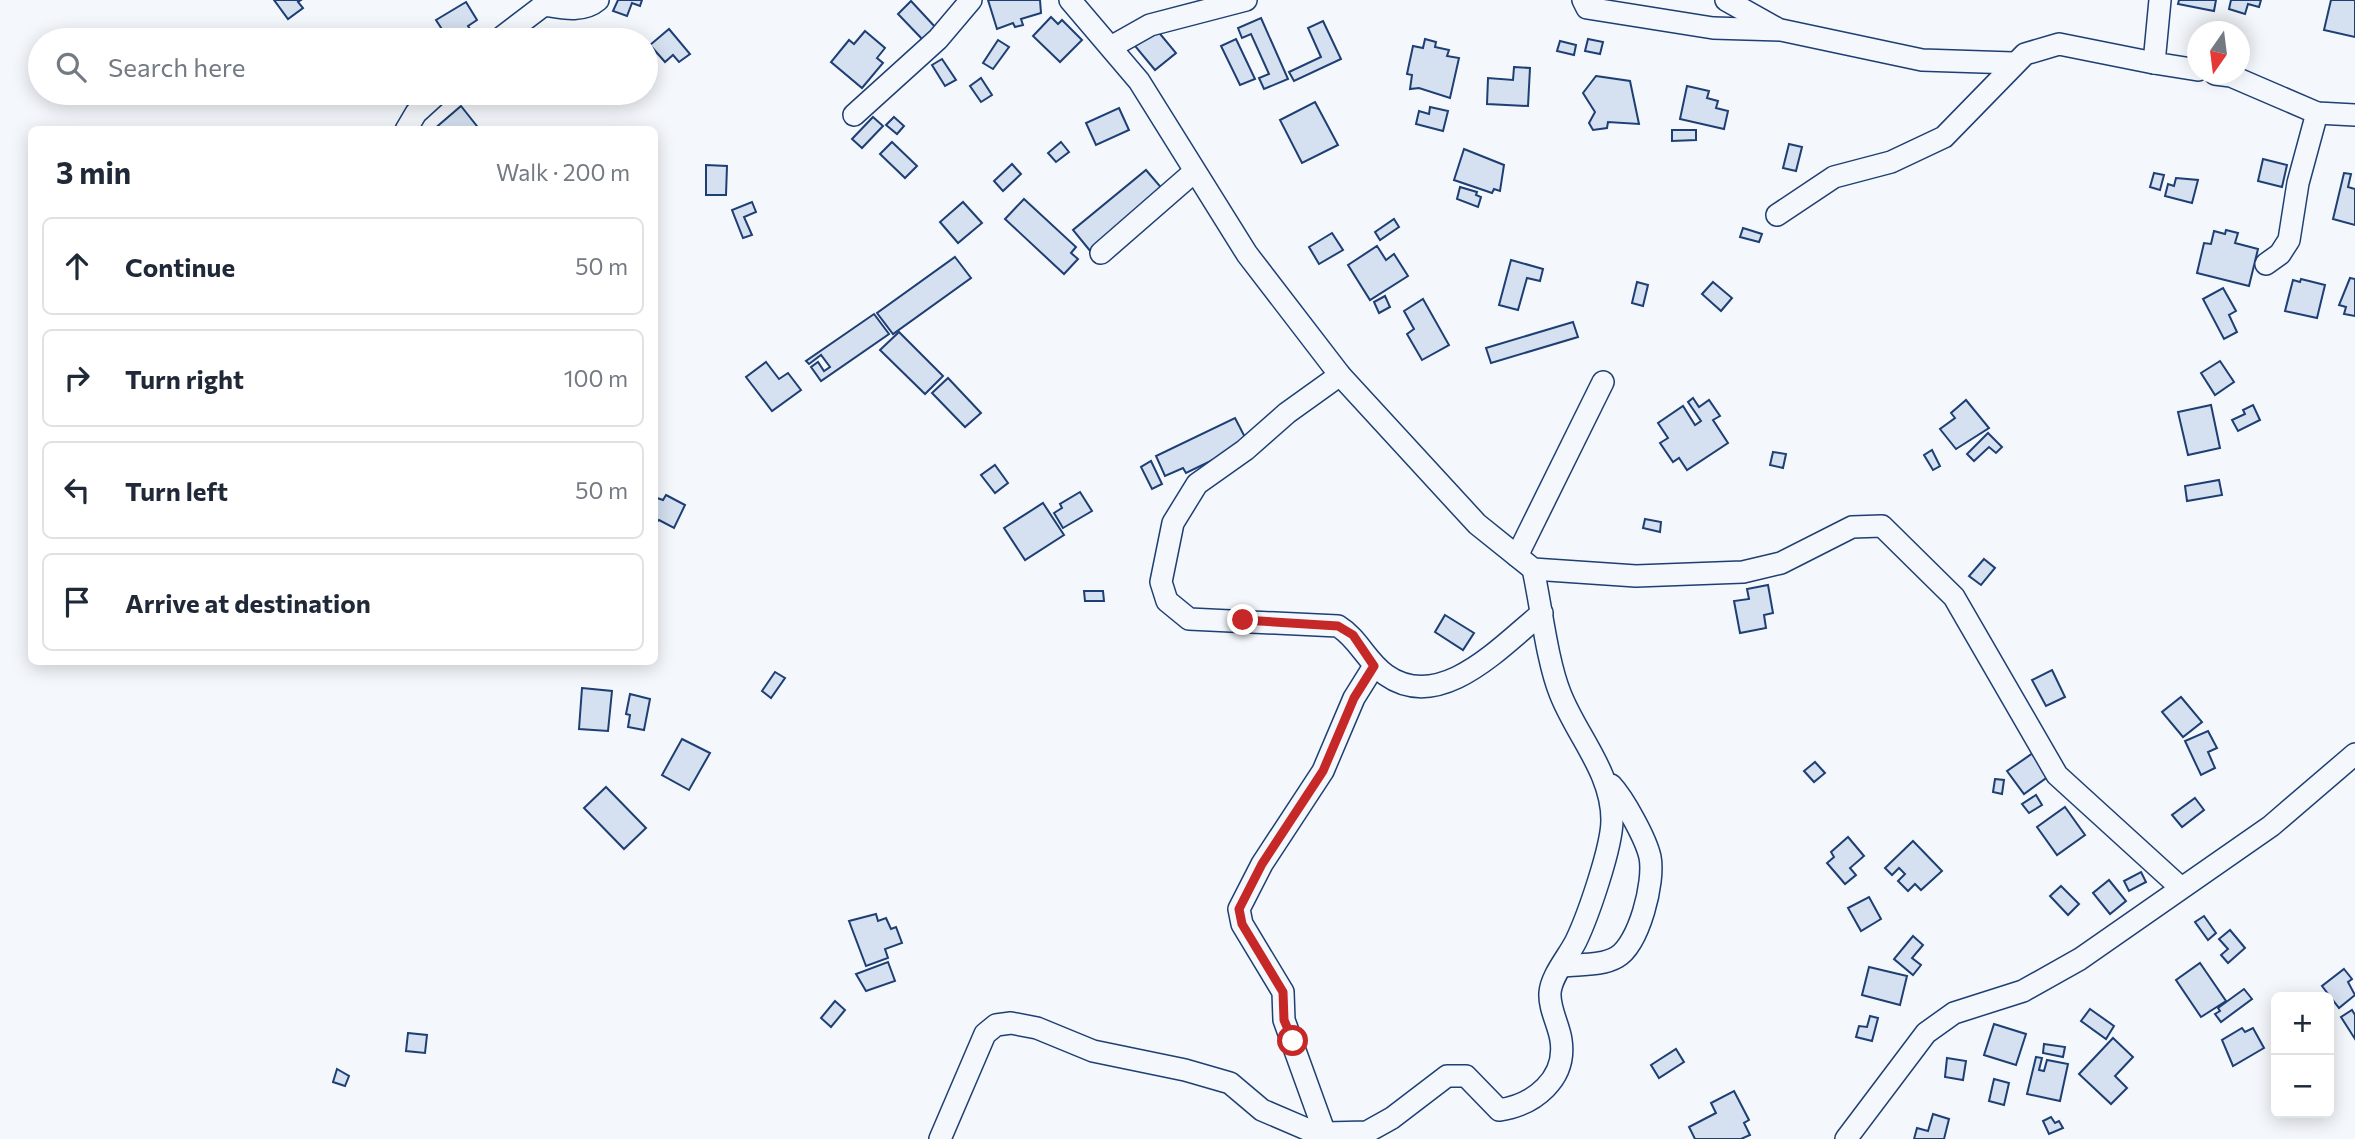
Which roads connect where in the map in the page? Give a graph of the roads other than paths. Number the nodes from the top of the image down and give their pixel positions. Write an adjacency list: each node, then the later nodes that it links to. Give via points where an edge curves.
1 (598, 0): 8 (street, via 571,10 544,5)
2 (971, 0): 17 (street, via 938,38)
3 (1070, 0): 10 (street)
4 (1246, 0): 10 (street, via 1150,25)
5 (1583, 0): 9 (street, via 1587,8 1610,14 1713,28)
6 (1726, 0): 9 (street)
7 (2160, 0): 12 (street)
8 (514, 28)
9 (1781, 30): 11 (street, via 1922,60)
10 (1111, 47): 20 (street, via 1164,117)
11 (2013, 63): 12 (street, via 2025,54 2059,44); 21 (street, via 1944,137 1891,162 1834,177)
12 (2154, 63): 13 (street)
13 (2187, 69)
14 (2250, 84): 16 (street)
15 (425, 105): 19 (street)
16 (2317, 113): 18 (street); 23 (street, via 2289,240)
17 (854, 115)
18 (2355, 115)
19 (408, 126)
20 (1194, 172): 22 (street); 24 (street, via 1247,254)
21 (1777, 215)
22 (1101, 253)
23 (2266, 264)
24 (1340, 375): 26 (street, via 1477,524); 28 (street, via 1197,484 1173,523 1161,582 1167,601 1189,619 1338,626 1353,635)
25 (1603, 382): 26 (street)
26 (1525, 562): 27 (street); 31 (street, via 1636,576 1743,572 1781,563 1852,527 1882,526 1954,597 2057,775)
27 (1542, 612): 28 (street, via 1476,665 1428,688 1388,677); 30 (street, via 1559,692)
28 (1374, 666): 33 (street, via 1354,698 1323,771 1262,864 1239,909 1242,924 1283,992 1284,1020)
29 (2355, 754): 31 (street, via 2271,827)
30 (1602, 774): 32 (street, via 1612,821 1581,926); 32 (street, via 1619,794 1650,856 1651,881 1638,927 1619,956)
31 (2180, 887): 35 (street, via 2080,959 2023,991 1954,1013 1926,1033)
32 (1563, 965): 33 (street, via 1550,993 1561,1038 1561,1062 1555,1078 1537,1096 1518,1107 1499,1110 1466,1076 1447,1076 1367,1132)
33 (1327, 1136): 34 (street, via 1262,1110 1230,1083 1093,1051 1037,1028 1011,1023 996,1025 985,1034)
34 (940, 1139)
35 (1846, 1139)

